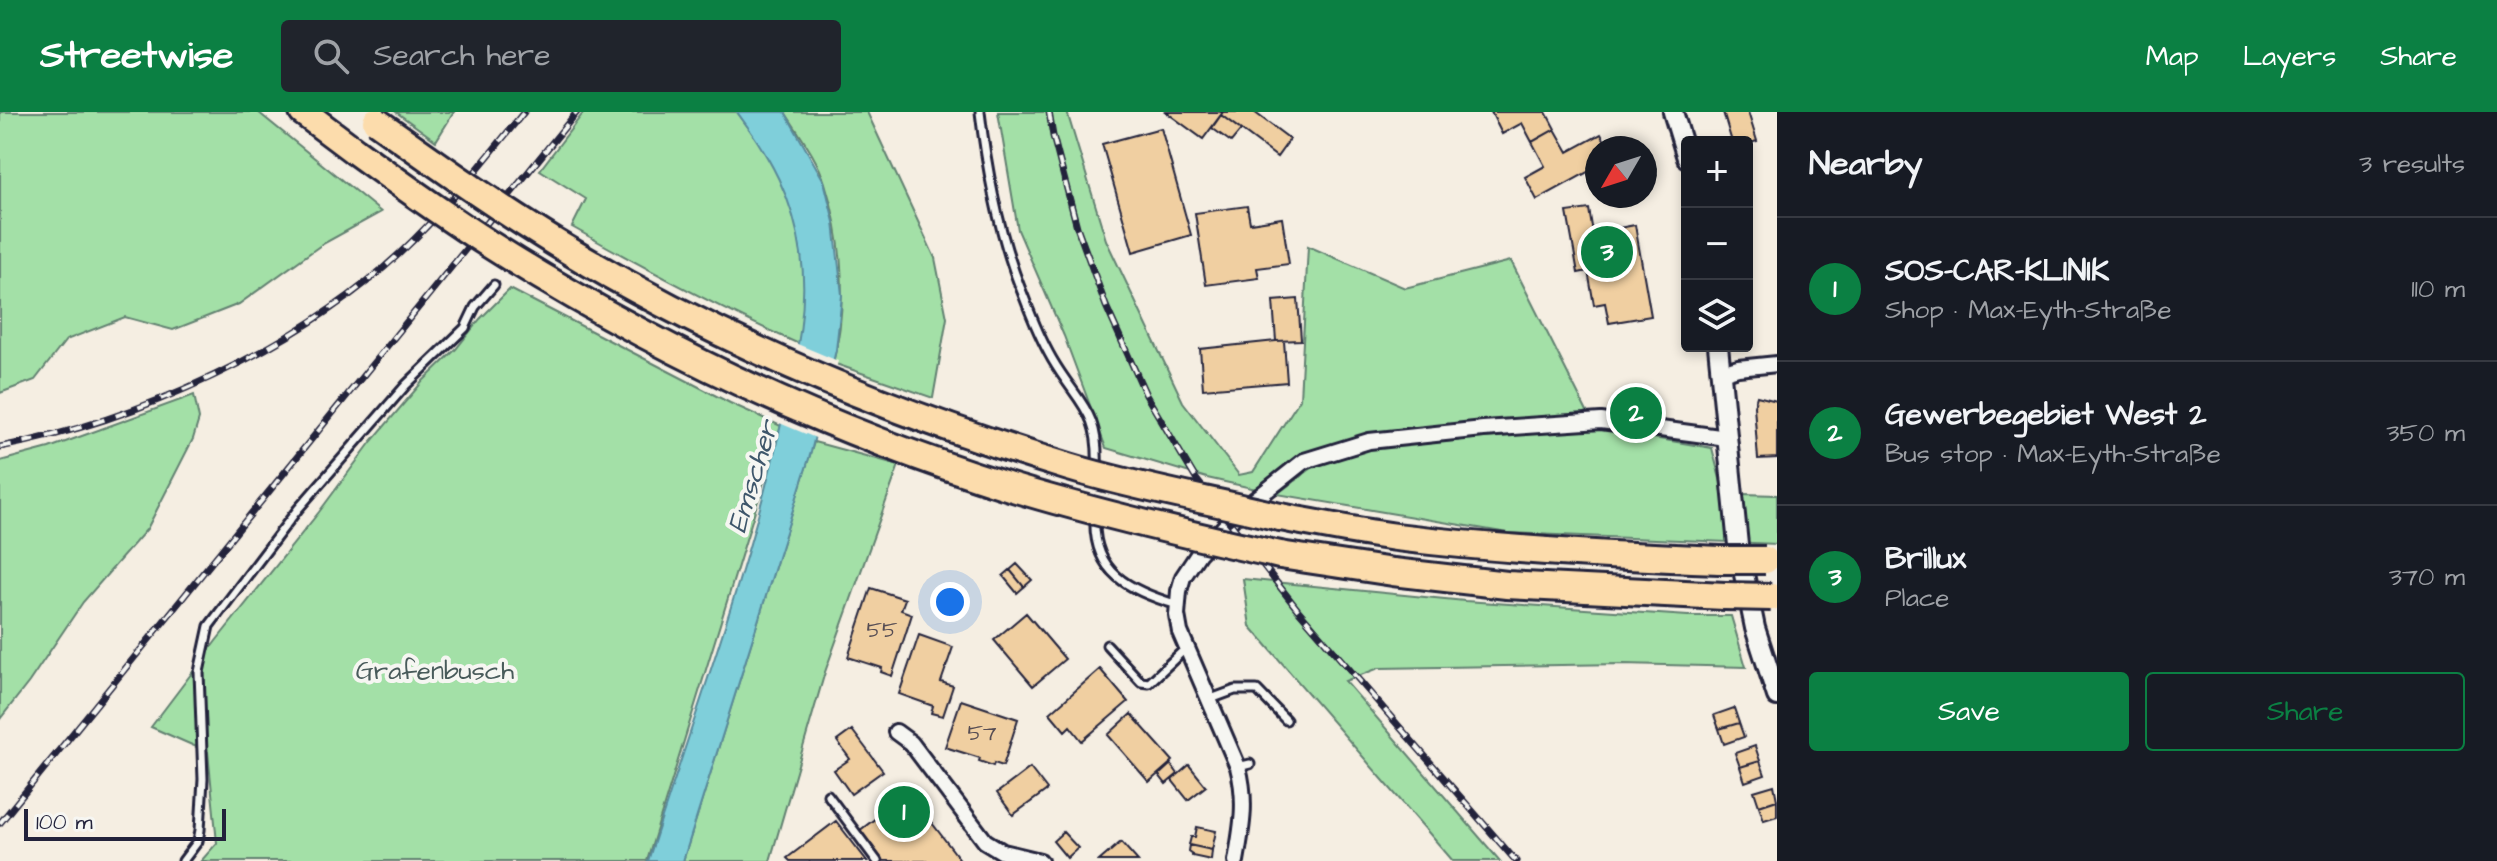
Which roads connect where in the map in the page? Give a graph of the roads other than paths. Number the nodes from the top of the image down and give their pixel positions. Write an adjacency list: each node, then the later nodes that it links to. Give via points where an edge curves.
1 (303, 112): 14 (highway, bridge, via 442,213 626,324 810,413 1022,491 1280,555 1393,572 1507,585)
2 (980, 112): 11 (lane, via 996,206 1022,294 1052,359 1092,420 1098,444)
3 (1673, 112): 5 (street)
4 (370, 117): 13 (highway, bridge, via 558,244 667,305 773,356 924,418 1042,458 1280,517 1394,536 1619,556)
5 (1681, 138)
6 (494, 285): 23 (lane, via 465,328 406,385 298,509 209,626 199,672 200,830)
7 (1719, 352): 9 (street)
8 (1777, 364): 9 (street)
9 (1721, 373): 10 (street)
10 (1727, 438): 15 (street, via 1601,421 1369,441 1319,455 1237,514 1199,553 1183,577); 18 (street, via 1738,545 1755,628)
11 (1096, 491)
12 (1095, 507): 15 (lane, via 1094,539 1102,560 1139,592)
13 (1771, 560)
14 (1774, 597)
15 (1178, 605): 17 (street)
16 (1107, 645): 17 (lane, via 1141,682 1149,683)
17 (1186, 648): 19 (street)
18 (1777, 696)
19 (1208, 700): 20 (lane, via 1235,690 1257,690); 26 (street, via 1244,765 1245,802)
20 (1286, 720)
21 (896, 732): 25 (street, via 911,743 985,841 1003,852)
22 (828, 795): 24 (lane)
23 (183, 861)
24 (877, 861)
25 (1040, 861)
26 (1236, 861)

